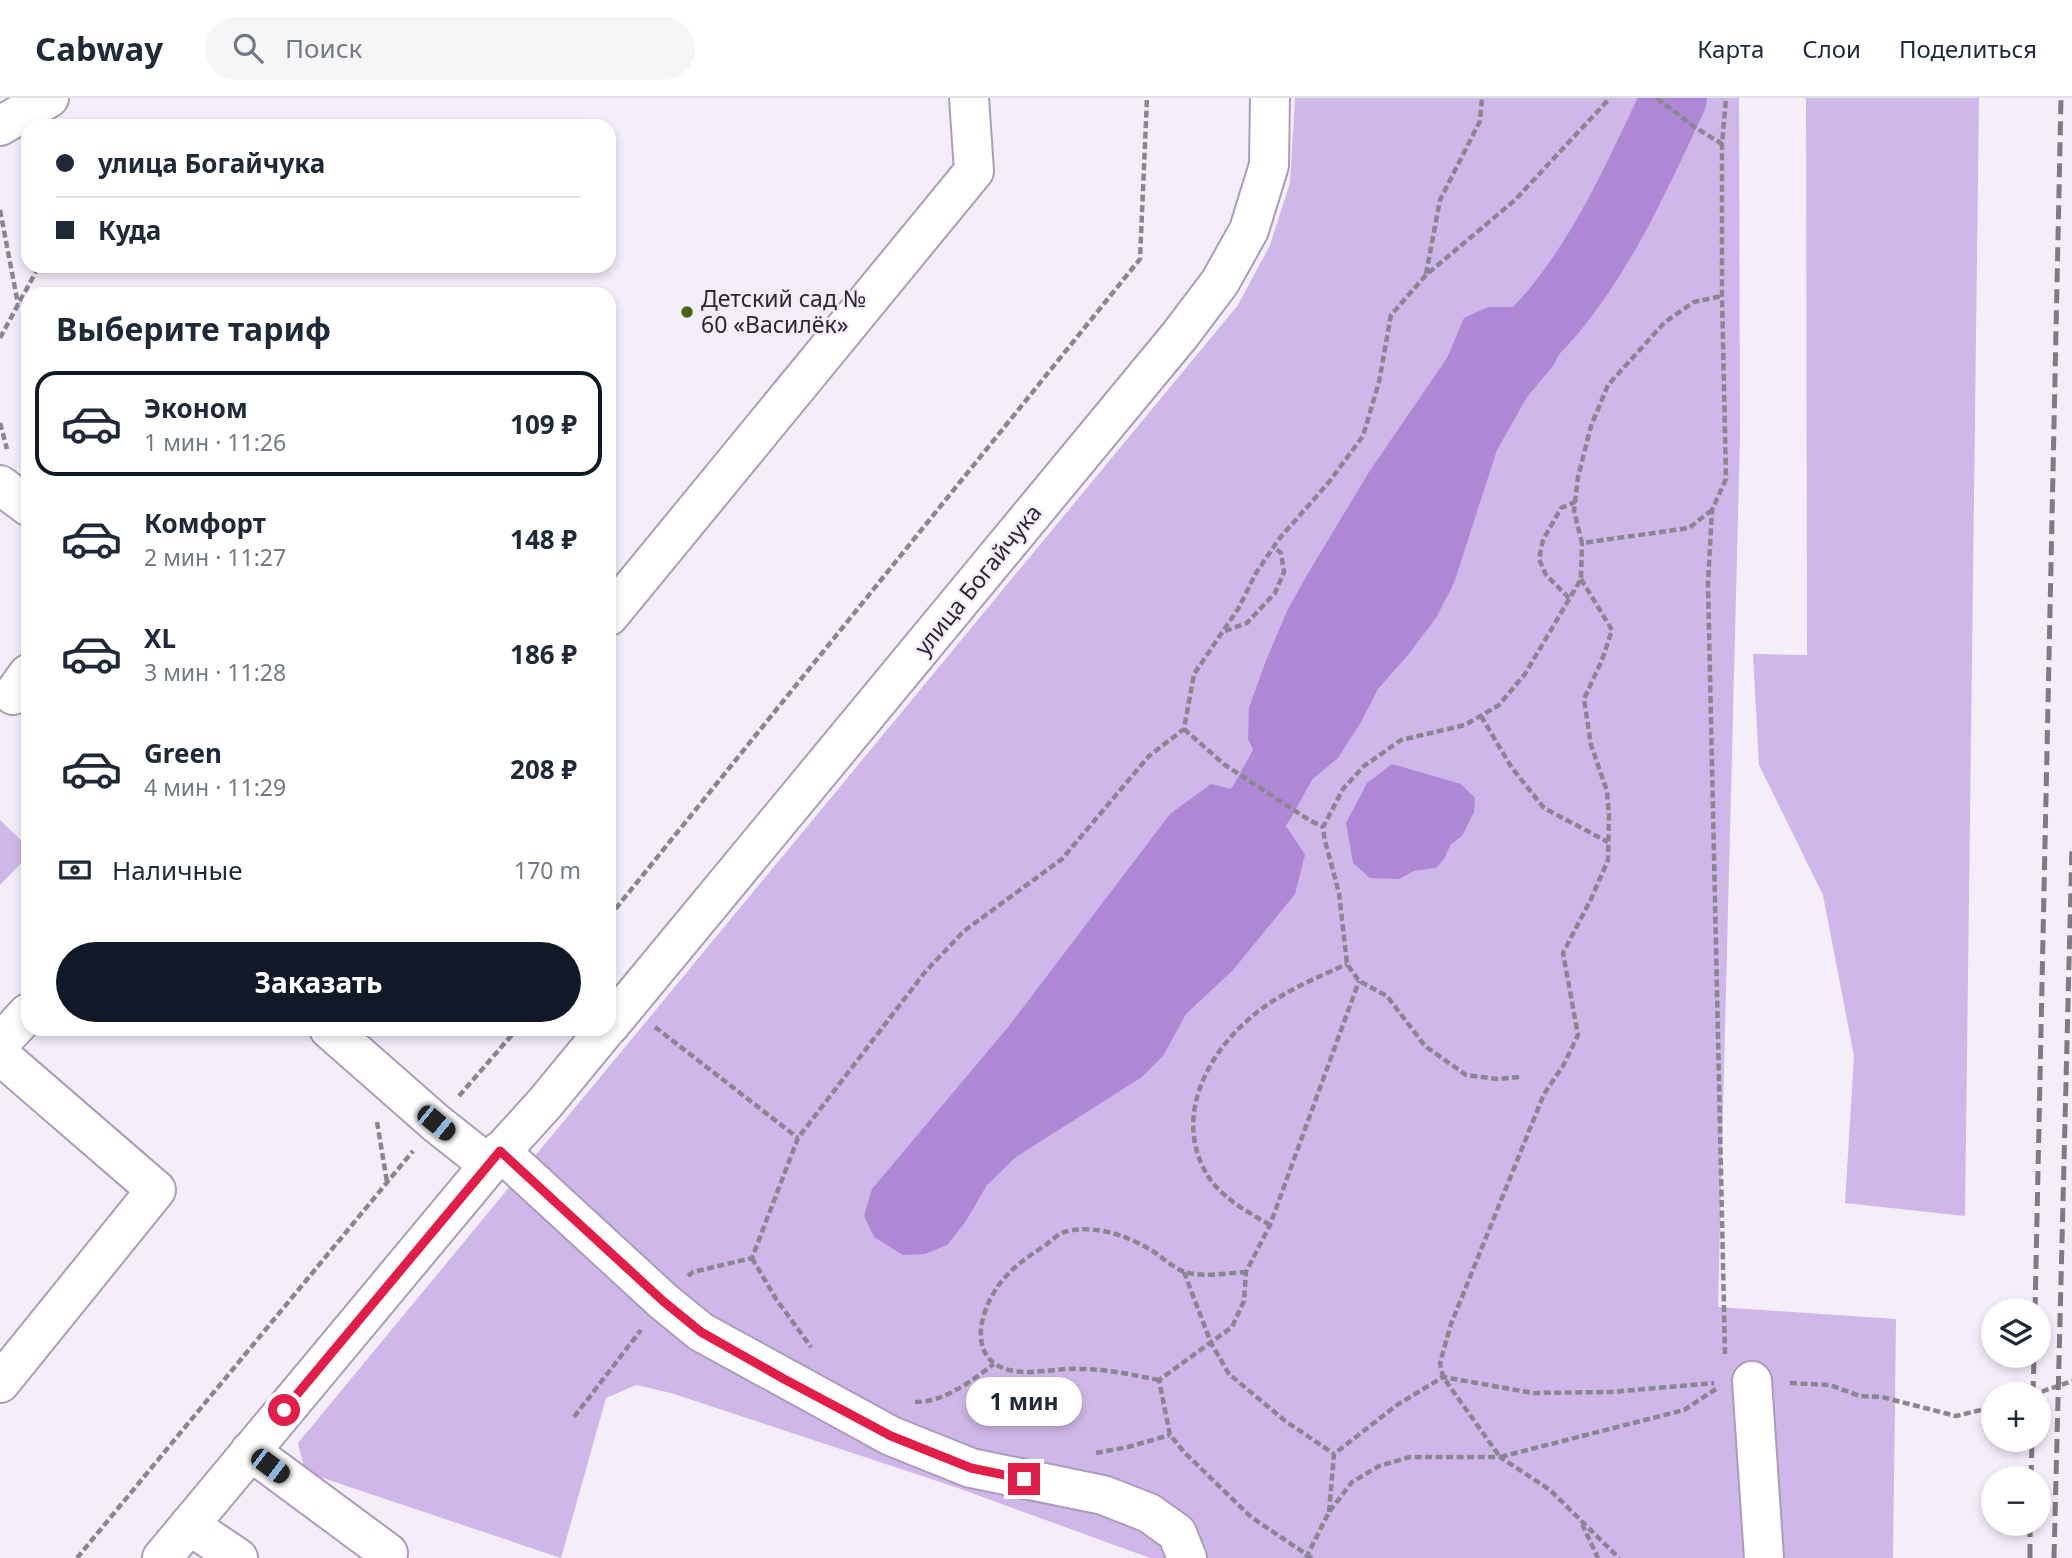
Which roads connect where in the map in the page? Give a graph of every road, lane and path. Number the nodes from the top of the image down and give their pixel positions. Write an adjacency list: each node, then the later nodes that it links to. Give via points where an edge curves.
1 (49, 98): 9 (street)
2 (969, 98): 23 (street, via 974,171)
3 (1147, 98): 32 (path, via 1140,259)
4 (1270, 98): 35 (street, улица Богайчука, via 1269,165 1249,230 1220,282)
5 (1482, 98): 12 (path, via 1480,121 1440,200)
6 (1610, 98): 12 (path, via 1514,200)
7 (1657, 98): 10 (path)
8 (1726, 98): 10 (path)
9 (0, 126)
10 (1722, 144): 13 (path)
11 (0, 210): 15 (path)
12 (1426, 275): 22 (path, via 1391,315 1363,436)
13 (1722, 296): 19 (path, via 1694,302 1665,322 1608,385 1591,426); 20 (path, via 1726,479)
14 (21, 299): 15 (path)
15 (18, 304): 16 (path)
16 (0, 338)
17 (0, 485): 18 (street)
18 (21, 501)
19 (1575, 502): 21 (path); 26 (path, via 1561,508 1542,540 1539,559 1546,575)
20 (1712, 510): 21 (path, via 1689,528); 55 (path, via 1708,584)
21 (1582, 543): 24 (path)
22 (1274, 547): 27 (path); 27 (path, via 1281,553 1284,572 1275,593 1247,623)
23 (625, 570): 25 (street)
24 (1581, 579): 26 (path); 31 (path, via 1612,630 1584,699 1591,745 1606,791)
25 (616, 596)
26 (1569, 598): 28 (path, via 1525,674 1499,705)
27 (1224, 631): 29 (path, via 1194,674)
28 (1481, 716): 30 (path, via 1465,725 1401,740 1364,765 1343,789); 31 (path, via 1512,768 1544,808)
29 (1184, 729): 30 (path, via 1225,765); 45 (path, via 1149,756 1062,859 964,931 925,972)
30 (1323, 827): 33 (path, via 1339,893)
31 (1608, 842): 56 (path, via 1608,860 1563,953 1578,1035 1544,1094 1451,1324 1440,1363)
32 (616, 908)
33 (1347, 964): 34 (path); 47 (path, via 1250,1018 1225,1043 1204,1075 1196,1098 1193,1128 1205,1172 1220,1191)
34 (1359, 981): 43 (path, via 1387,996 1425,1046 1466,1075); 47 (path)
35 (616, 1006)
36 (21, 1020): 41 (street)
37 (646, 1020): 45 (path)
38 (337, 1036): 44 (street)
39 (511, 1036): 44 (path)
40 (591, 1036): 46 (street, улица Богайчука, via 546,1102)
41 (0, 1043)
42 (0, 1055): 59 (street, via 156,1190)
43 (1519, 1077)
44 (436, 1123): 46 (street); 71 (path)
45 (798, 1138): 48 (path)
46 (495, 1158): 51 (street); 63 (street, улица Богайчука)
47 (1270, 1224): 50 (path)
48 (752, 1258): 51 (path, via 693,1272); 53 (path, via 789,1319)
49 (1184, 1272): 50 (path); 52 (path); 54 (path, via 1112,1232 1063,1232 1019,1262 985,1308 980,1336 983,1352)
50 (1246, 1272): 52 (path, via 1244,1301 1231,1327)
51 (663, 1301): 62 (path); 74 (street, via 701,1332 891,1436 971,1468 1103,1495 1149,1513 1177,1533)
52 (1211, 1343): 57 (path); 64 (path, via 1229,1374)
53 (817, 1353)
54 (994, 1364): 57 (path, via 1027,1372 1106,1370); 61 (path, via 938,1399)
55 (1734, 1373): 56 (path, via 1611,1392 1533,1393); 77 (street)
56 (1443, 1377): 64 (path, via 1397,1405); 65 (path)
57 (1159, 1380): 70 (path, via 1170,1434 1184,1452 1251,1517)
58 (2072, 1381): 60 (path)
59 (0, 1383)
60 (2051, 1388)
61 (905, 1400)
62 (574, 1417)
63 (250, 1451): 68 (street, улица Богайчука); 69 (street)
64 (1334, 1454): 66 (path)
65 (1500, 1457): 66 (path, via 1410,1457 1379,1466 1352,1482); 67 (path, via 1550,1490)
66 (1329, 1512): 70 (path)
67 (1580, 1520): 75 (path); 76 (path)
68 (189, 1525): 72 (street, улица Богайчука); 73 (street)
69 (390, 1556)
70 (1308, 1557)
71 (77, 1558)
72 (162, 1558)
73 (238, 1558)
74 (1187, 1558)
75 (1598, 1558)
76 (1619, 1558)
77 (1764, 1558)

